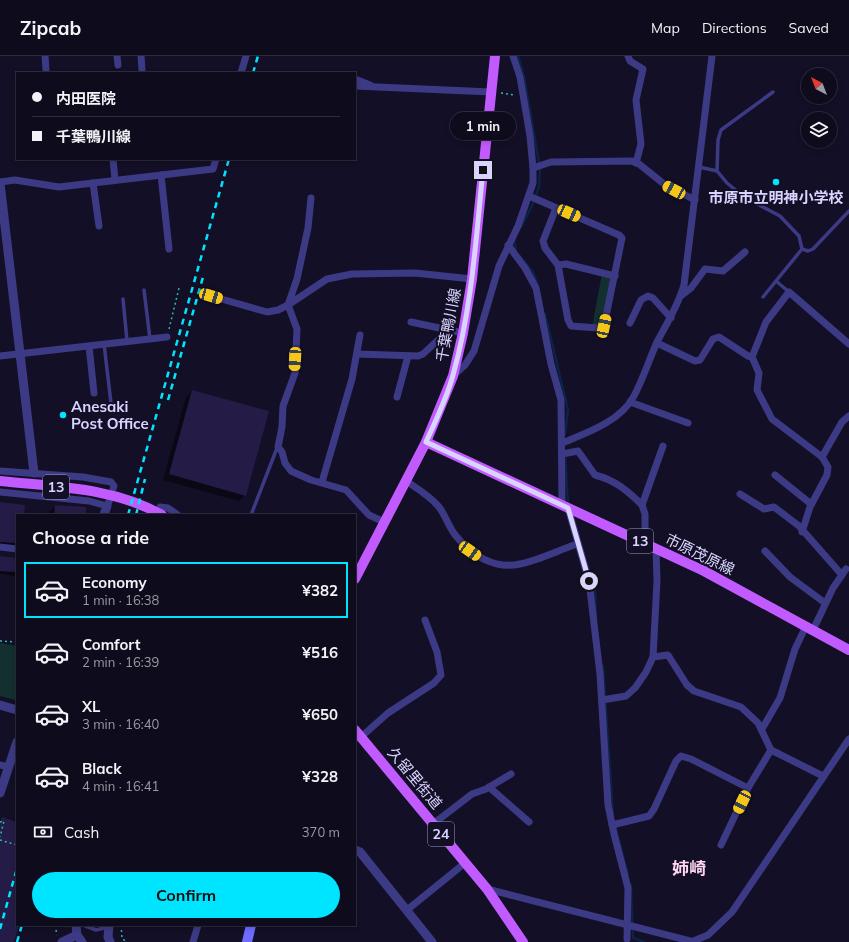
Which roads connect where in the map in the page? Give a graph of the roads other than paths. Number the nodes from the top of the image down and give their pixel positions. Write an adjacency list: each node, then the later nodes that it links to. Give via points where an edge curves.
1 (45, 56): 10 (street)
2 (117, 56): 9 (street)
3 (141, 56): 11 (street)
4 (246, 56): 12 (street)
5 (495, 56): 16 (main road, 千葉鴨川線)
6 (628, 56): 20 (street, via 630,61 644,69 636,100 641,144)
7 (712, 56): 21 (street)
8 (516, 57): 22 (street)
9 (118, 65)
10 (46, 70)
11 (142, 70)
12 (241, 72)
13 (356, 79): 15 (street)
14 (356, 86): 15 (street)
15 (376, 87): 16 (street)
16 (491, 92): 41 (main road, 千葉鴨川線)
17 (773, 92): 23 (lane, via 721,130 718,140)
18 (113, 160): 25 (street)
19 (216, 160): 24 (street, via 213,168)
20 (636, 163): 22 (street, via 551,162); 31 (street, via 664,184)
21 (699, 167): 23 (lane); 31 (street)
22 (533, 168): 29 (street, via 533,183)
23 (717, 171): 37 (lane, via 744,197 780,216 799,236)
24 (161, 175): 25 (street); 36 (street)
25 (115, 180): 27 (street)
26 (0, 182): 27 (street, via 15,180 59,187); 28 (street)
27 (94, 183): 34 (street)
28 (0, 193): 63 (street)
29 (529, 196): 32 (street); 35 (street)
30 (311, 198): 49 (street, via 308,228 297,279)
31 (695, 200): 45 (street)
32 (556, 208): 39 (street, via 543,241 544,248); 40 (street, via 619,235 622,242)
33 (849, 211): 37 (lane, via 813,249)
34 (99, 226)
35 (508, 245): 68 (street, via 499,266 474,351 465,365); 76 (street, via 536,288 561,400)
36 (169, 249)
37 (802, 249): 42 (lane)
38 (745, 252): 45 (street, via 723,271 705,269)
39 (558, 265): 40 (street, via 566,264); 40 (street, via 568,320 572,326 604,326)
40 (615, 276)
41 (472, 278): 49 (street, via 415,273 352,274 327,279); 54 (main road, 千葉鴨川線)
42 (776, 281): 44 (lane); 47 (lane)
43 (144, 290): 57 (lane)
44 (789, 292): 61 (street); 67 (street, via 766,322)
45 (682, 295): 50 (street)
46 (211, 296): 49 (street, via 267,312)
47 (763, 296)
48 (123, 299): 58 (lane)
49 (288, 305): 78 (street, via 297,329 294,373 283,406)
50 (670, 318): 52 (street, via 648,296 641,300); 59 (street)
51 (411, 322): 53 (street)
52 (630, 323)
53 (449, 330): 54 (street); 66 (street, via 423,354)
54 (463, 333): 68 (main road, 千葉鴨川線)
55 (360, 335): 64 (street)
56 (167, 337): 57 (street)
57 (150, 339): 58 (street)
58 (128, 342): 60 (street)
59 (657, 343): 67 (street, via 695,361 700,360 713,339 719,337); 71 (street)
60 (104, 344): 62 (street); 72 (lane)
61 (849, 344)
62 (89, 346): 63 (street); 69 (street)
63 (19, 354): 65 (street); 82 (street)
64 (357, 354): 66 (street); 86 (street)
65 (0, 356)
66 (408, 356): 70 (street)
67 (752, 357): 80 (street, via 759,373 757,390 772,419)
68 (453, 376): 75 (main road, 千葉鴨川線)
69 (94, 393)
70 (397, 397)
71 (630, 402): 74 (street); 76 (street, via 614,418)
72 (111, 403)
73 (849, 416): 80 (street, via 842,422)
74 (688, 423)
75 (426, 442): 85 (main road, 千葉鴨川線); 93 (main road, 市原茂原線 / 13)
76 (562, 443): 79 (street)
77 (663, 446): 92 (street)
78 (278, 447): 86 (street, via 285,463 292,471); 98 (lane)
79 (562, 454): 92 (street, via 578,451 595,475 624,488); 93 (street)
80 (822, 457): 91 (street, via 828,467 827,475)
81 (0, 471): 82 (street)
82 (34, 473): 87 (street, via 111,482)
83 (775, 475): 91 (street)
84 (0, 481): 96 (main road, 13, via 102,492)
85 (406, 481): 99 (main road, 千葉鴨川線); 101 (street, via 428,495 440,508 456,536 470,551 485,561 519,564)
86 (322, 482): 99 (street, via 346,490 369,514)
87 (113, 489)
88 (0, 492): 90 (street)
89 (740, 494): 100 (street, via 764,509 774,507 799,526)
90 (108, 503): 94 (street)
91 (811, 504): 100 (street)
92 (642, 505): 102 (street, via 645,514)
93 (565, 507): 101 (street); 102 (main road, 市原茂原線 / 13)
94 (104, 514)
95 (156, 514): 97 (street, via 160,507 168,508)
96 (160, 514)
97 (177, 514)
98 (251, 514)
99 (384, 522): 107 (main road, 千葉鴨川線)
100 (802, 532): 108 (street, via 844,572)
101 (577, 544): 113 (street, via 589,581)
102 (645, 544): 105 (main road, 市原茂原線 / 13)
103 (0, 548): 104 (street)
104 (16, 549)
105 (656, 549): 110 (main road, 市原茂原線 / 13, via 704,571); 112 (street)
106 (765, 551): 108 (street, via 790,577)
107 (356, 577)
108 (826, 603): 110 (street)
109 (425, 620): 117 (street, via 437,652 441,675 434,683)
110 (809, 628): 111 (main road, 市原茂原線 / 13); 116 (street, via 795,649 780,698)
111 (849, 650)
112 (653, 657): 113 (street, via 635,688 626,696); 116 (street, via 668,655 687,685 694,691 741,707)
113 (602, 700): 129 (street, via 605,764)
114 (0, 705): 115 (street)
115 (16, 710)
116 (762, 729): 120 (street)
117 (358, 733): 128 (main road, 久留里街道 / 24)
118 (849, 739): 123 (street)
119 (16, 744): 121 (street)
120 (771, 750): 123 (street); 125 (street)
121 (4, 766): 126 (street)
122 (511, 774): 124 (street)
123 (823, 776): 149 (street, via 732,912 708,935)
124 (489, 788): 127 (street); 128 (street, via 472,794)
125 (748, 788): 129 (street, via 681,756 676,761 649,816); 130 (street)
126 (0, 793)
127 (529, 822)
128 (433, 824): 132 (main road, 久留里街道 / 24)
129 (612, 825): 140 (street, via 628,888)
130 (721, 845)
131 (356, 850): 134 (street)
132 (465, 863): 133 (main road, 久留里街道 / 24); 134 (street)
133 (487, 889): 140 (street); 148 (main road, 久留里街道 / 24)
134 (407, 910): 147 (street)
135 (76, 926): 142 (street)
136 (86, 926): 137 (lane, via 96,930)
137 (108, 926): 144 (street)
138 (198, 926): 145 (street)
139 (251, 926): 146 (main road)
140 (628, 926): 143 (street); 149 (street)
141 (60, 939): 142 (street)
142 (80, 939)
143 (627, 941)
144 (110, 942)
145 (192, 942)
146 (247, 942)
147 (432, 942)
148 (523, 942)
149 (692, 942)

